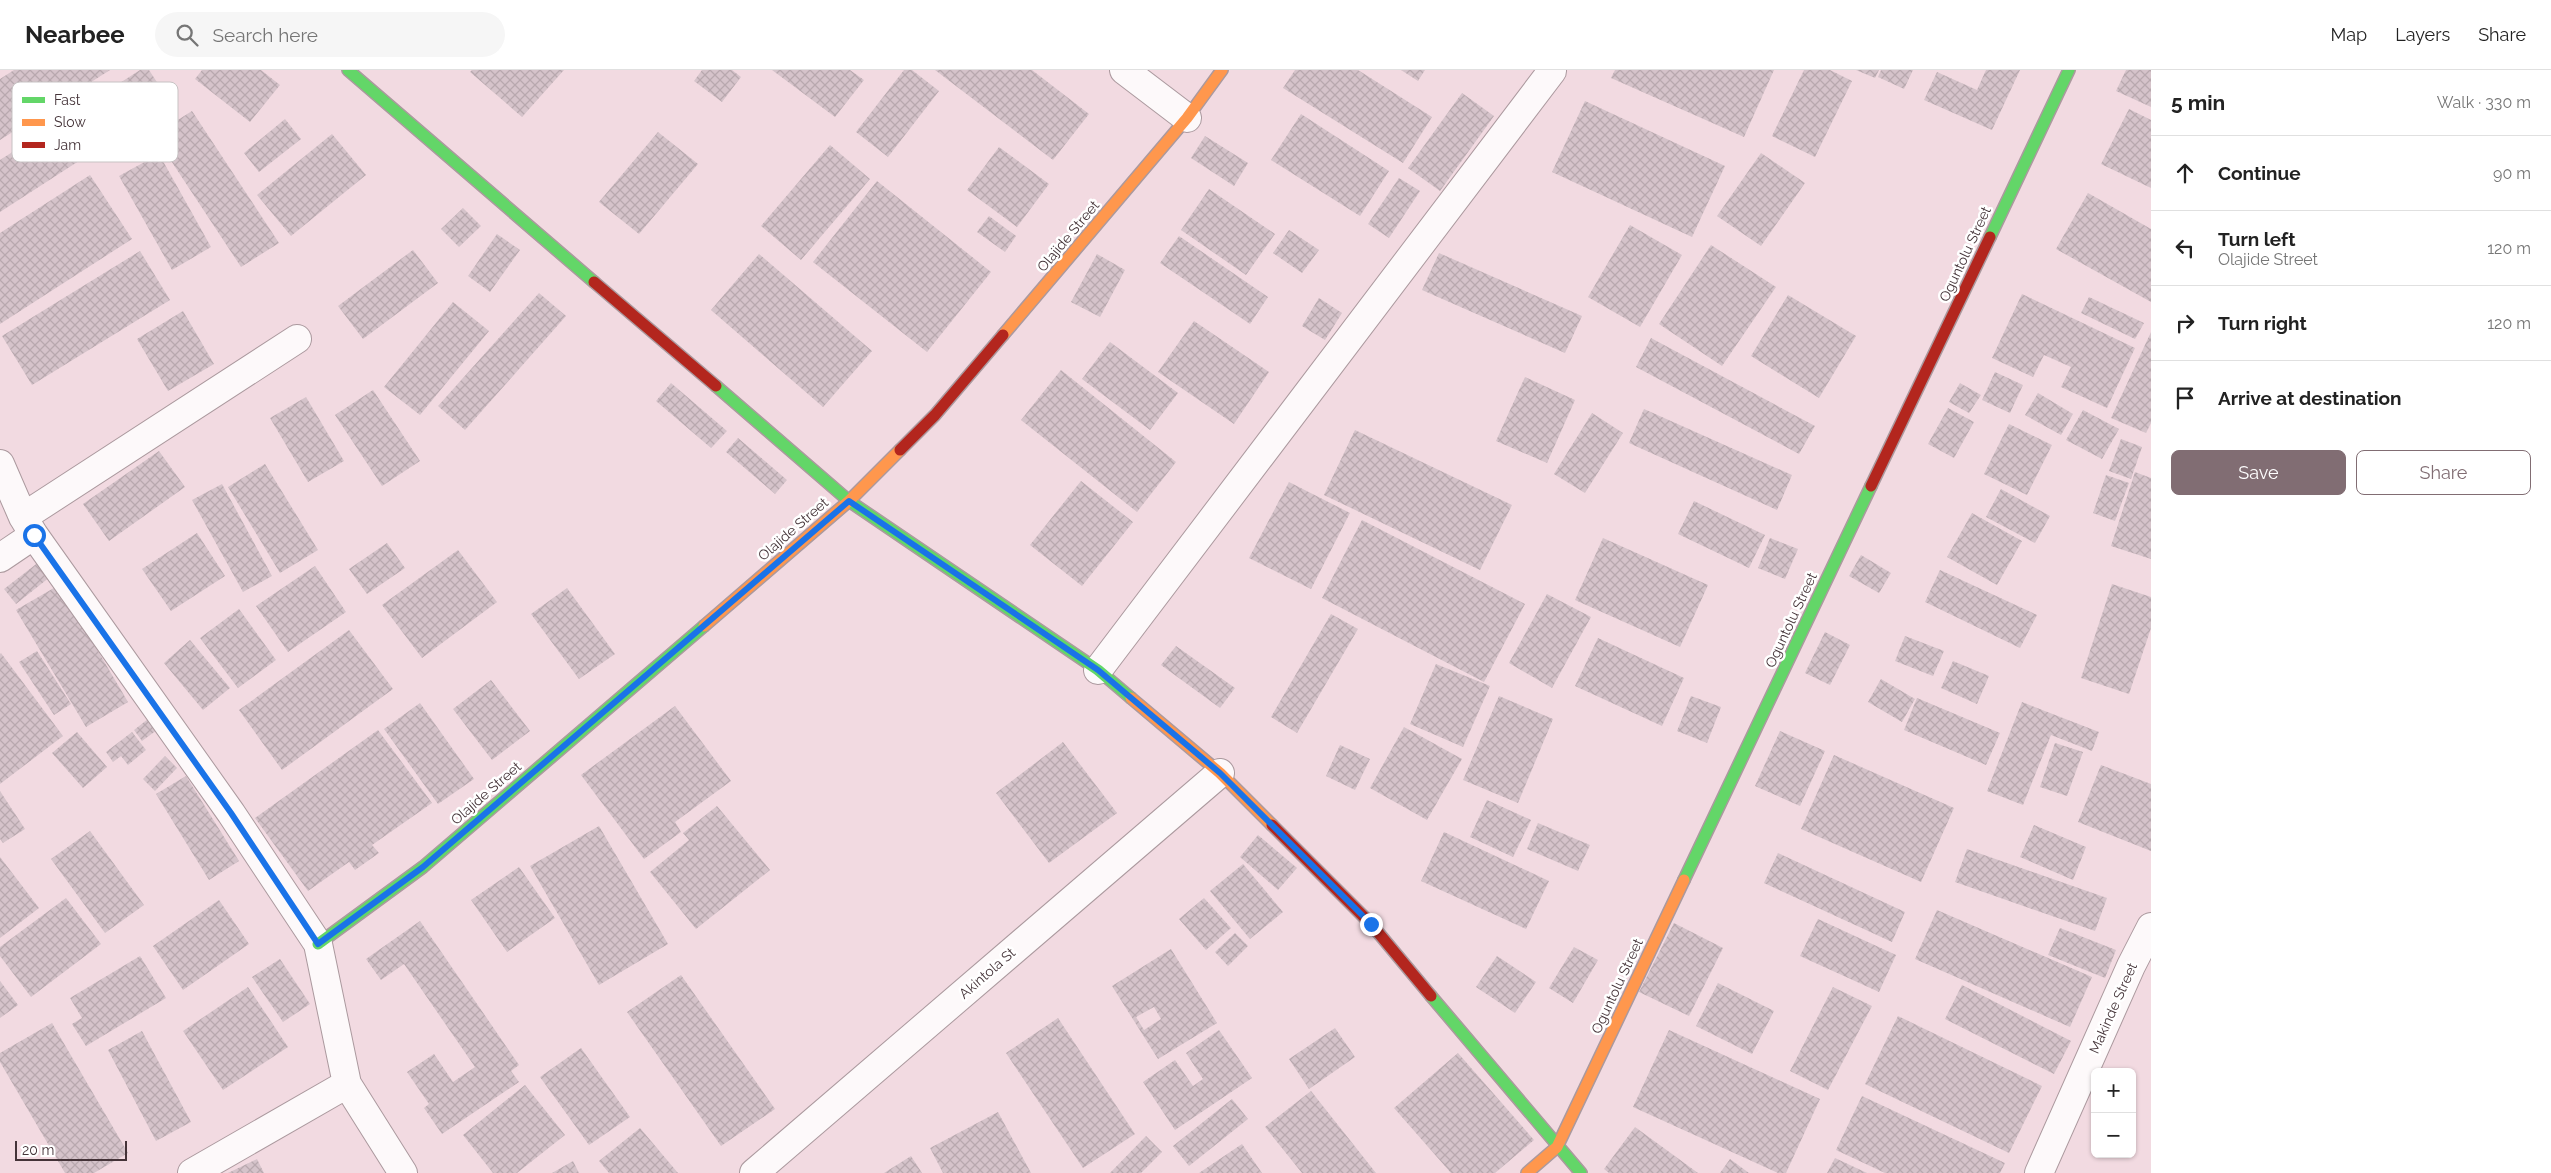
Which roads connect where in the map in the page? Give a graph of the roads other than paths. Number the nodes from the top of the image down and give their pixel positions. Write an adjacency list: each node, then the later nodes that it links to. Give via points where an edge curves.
1 (348, 70): 9 (street)
2 (1124, 70): 6 (street)
3 (1222, 70): 6 (street, Olajide Street)
4 (2069, 70): 17 (street, Oguntolu Street)
5 (1552, 71): 12 (street)
6 (1187, 118): 9 (street, Olajide Street, via 935,415)
7 (297, 339): 10 (street)
8 (0, 464): 10 (street)
9 (849, 501): 12 (street); 15 (street, Olajide Street, via 423,867)
10 (29, 526): 11 (street); 15 (street, via 231,813)
11 (0, 558)
12 (1098, 670): 13 (street)
13 (1220, 773): 17 (street, via 1371,924); 20 (street, Akintola St)
14 (2151, 927): 23 (street, Makinde Street)
15 (318, 944): 16 (street)
16 (347, 1084): 18 (street); 19 (street)
17 (1557, 1147): 21 (street, Oguntolu Street); 22 (street)
18 (192, 1173)
19 (403, 1173)
20 (754, 1173)
21 (1527, 1173)
22 (1582, 1173)
23 (2039, 1173)

